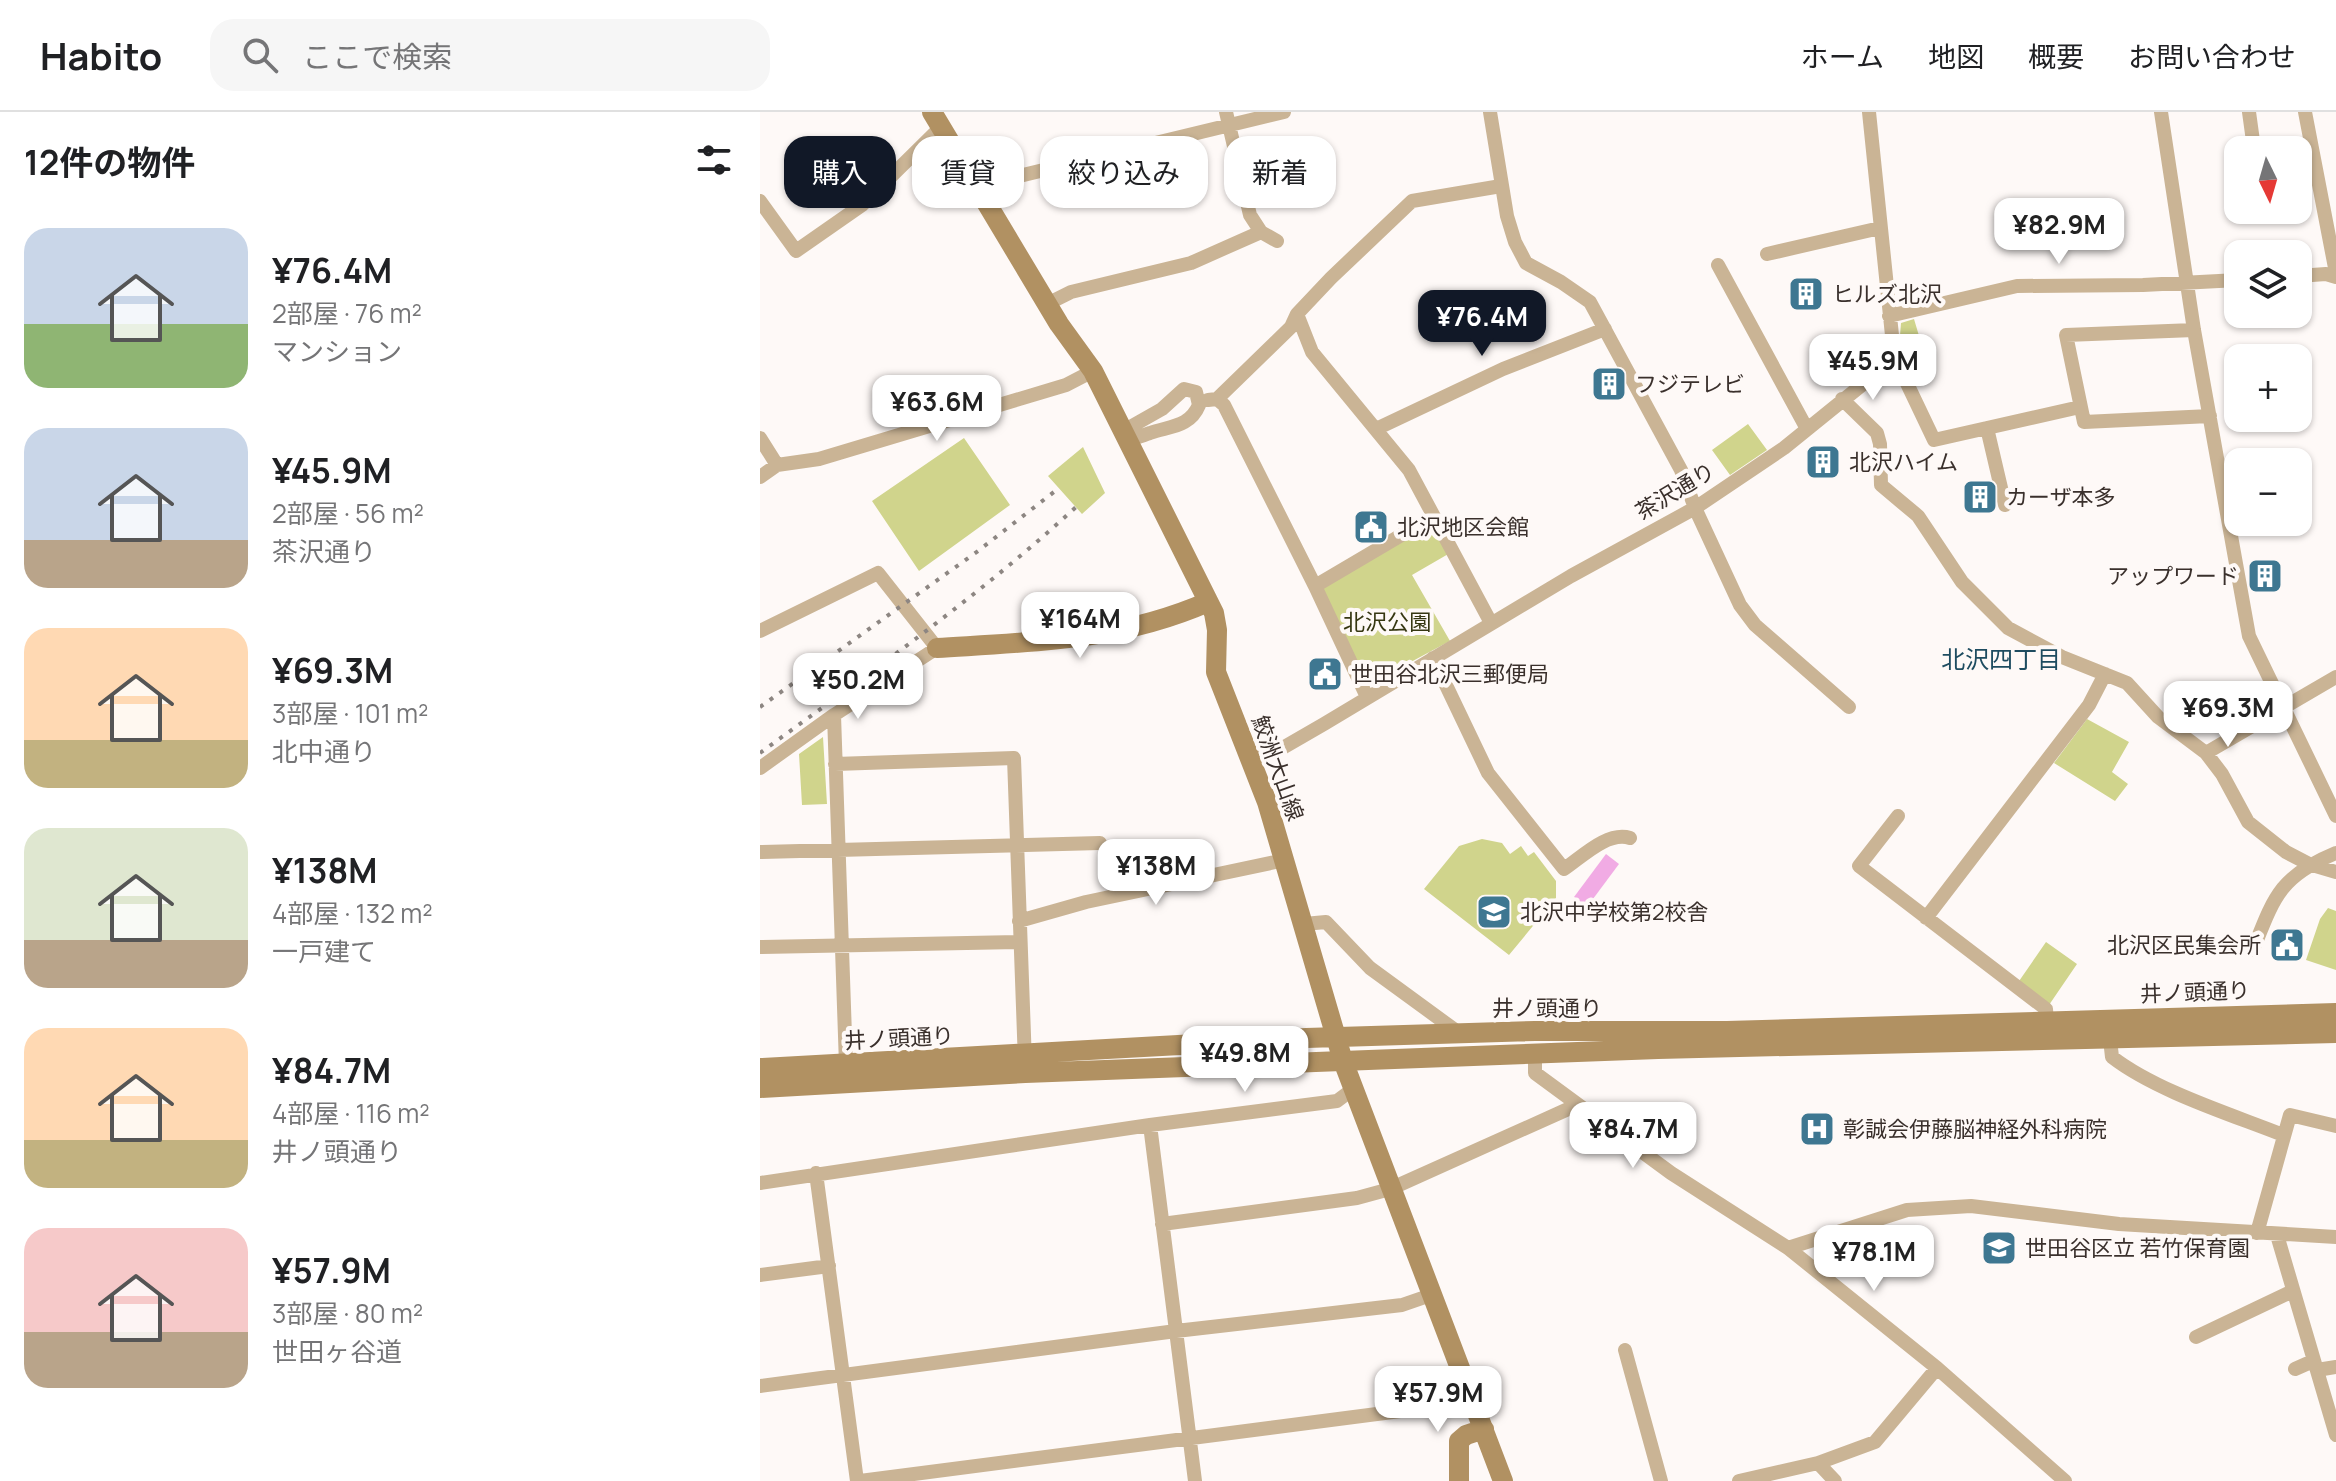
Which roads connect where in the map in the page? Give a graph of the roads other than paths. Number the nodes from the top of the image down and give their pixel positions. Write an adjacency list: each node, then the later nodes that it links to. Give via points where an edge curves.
1 (1284, 112): 7 (street)
2 (1490, 112): 11 (street)
3 (1869, 112): 14 (street)
4 (2161, 112): 22 (street)
5 (2249, 112): 9 (street)
6 (2305, 112): 20 (street)
7 (1228, 118): 10 (street); 15 (street, via 1250,215)
8 (936, 120): 12 (street, via 862,205 796,251)
9 (2252, 136)
10 (1024, 174)
11 (1501, 186): 24 (street, via 1412,201); 26 (street, via 1526,263 1590,302)
12 (760, 201)
13 (990, 208): 23 (main road, 鮫洲大山線)
14 (1880, 228): 17 (street); 25 (street)
15 (1261, 232): 16 (street); 23 (street, via 1191,263 1071,292)
16 (1277, 241)
17 (1767, 254)
18 (1718, 265): 39 (street)
19 (2312, 275): 20 (street)
20 (2336, 275)
21 (2224, 281): 22 (street)
22 (2188, 283): 25 (street, via 2017,286); 27 (street)
23 (1047, 304): 29 (main road, 鮫洲大山線)
24 (1297, 314): 30 (street, via 1291,327); 38 (street, via 1312,352)
25 (1889, 316): 28 (street)
26 (1605, 329): 38 (street, via 1503,369); 45 (street, via 1681,470)
27 (2194, 330): 33 (street, via 2066,335); 35 (street)
28 (1893, 354): 31 (street, 茶沢通り, via 1881,370); 37 (street, via 1934,440)
29 (1093, 371): 40 (main road, 鮫洲大山線); 42 (street, via 1066,385 819,459)
30 (1217, 399): 32 (street); 47 (street)
31 (1842, 399): 39 (street, 茶沢通り); 53 (street, via 1877,433 1881,485 1918,516 1962,582 2008,628)
32 (1199, 401): 34 (street, via 1192,390 1184,389); 36 (street, via 1196,412)
33 (2080, 407): 35 (street, via 2084,422); 37 (street)
34 (1162, 409): 36 (street); 40 (street, via 1132,426)
35 (2210, 416): 56 (street, via 2249,636)
36 (1173, 428): 40 (street, via 1138,439)
37 (1987, 428): 44 (street)
38 (1376, 429): 46 (street, via 1409,470)
39 (1807, 429): 45 (street, 茶沢通り)
40 (1125, 437): 48 (main road, 鮫洲大山線)
41 (760, 438): 42 (street)
42 (777, 465): 43 (street)
43 (760, 477)
44 (2005, 505)
45 (1695, 508): 49 (street, 茶沢通り); 57 (street, via 1740,605 1755,625)
46 (1432, 517): 47 (street); 49 (street)
47 (1315, 586): 55 (street)
48 (1208, 602): 51 (main road, via 1156,623 1085,637); 60 (main road, 鮫洲大山線, via 1216,620 1216,672)
49 (1491, 623): 52 (street, 茶沢通り)
50 (760, 631): 51 (street, via 878,573)
51 (937, 648): 58 (street)
52 (1433, 658): 55 (street, 茶沢通り); 65 (street, via 1488,773 1564,869 1609,839)
53 (2101, 672): 59 (street, via 2127,683 2158,717); 74 (street, via 2089,705)
54 (2336, 677): 56 (street)
55 (1367, 697): 60 (street, 茶沢通り, via 1279,750)
56 (2285, 706): 59 (street); 64 (street)
57 (1849, 707)
58 (834, 715): 61 (street); 62 (street)
59 (2206, 753): 72 (street, via 2248,822)
60 (1250, 760): 71 (main road, 鮫洲大山線)
61 (835, 764): 67 (street, via 1014,758); 68 (street)
62 (760, 768)
63 (1898, 816): 74 (street, via 1859,866)
64 (2336, 816)
65 (1630, 838)
66 (1100, 843): 67 (street)
67 (1016, 845): 68 (street); 75 (street)
68 (839, 850): 69 (street); 78 (street)
69 (760, 852)
70 (2336, 853): 72 (street)
71 (1285, 860): 75 (street); 76 (main road, 鮫洲大山線)
72 (2309, 864): 73 (street); 80 (street, via 2292,875 2271,905)
73 (2336, 872)
74 (1926, 918): 82 (street, via 2046,1009)
75 (1019, 921): 77 (street)
76 (1304, 924): 83 (street, via 1326,922 1370,968); 85 (main road, 鮫洲大山線)
77 (1020, 942): 78 (street); 89 (street)
78 (842, 946): 79 (street); 90 (street)
79 (760, 947)
80 (2253, 950)
81 (2336, 1013): 82 (main road, 井ノ頭通り)
82 (2047, 1021): 83 (main road, 井ノ頭通り)
83 (1459, 1033): 85 (main road, 井ノ頭通り)
84 (2336, 1033): 86 (main road, 井ノ頭通り)
85 (1336, 1038): 88 (main road, 鮫洲大山線); 89 (main road, 井ノ頭通り)
86 (2110, 1039): 87 (main road, 井ノ頭通り); 97 (street, via 2112,1057 2121,1064)
87 (1535, 1055): 88 (main road, 井ノ頭通り); 94 (street, via 1535,1073)
88 (1343, 1061): 89 (main road, 井ノ頭通り); 93 (main road, 鮫洲大山線)
89 (1025, 1064): 90 (main road, 井ノ頭通り); 92 (main road, 井ノ頭通り)
90 (846, 1065): 91 (main road, 井ノ頭通り)
91 (760, 1068)
92 (760, 1088)
93 (1353, 1089): 95 (street, via 1337,1101); 100 (main road, 鮫洲大山線)
94 (1577, 1105): 100 (street); 105 (street)
95 (1150, 1125): 98 (street); 101 (street)
96 (2336, 1126): 97 (street, via 2290,1115)
97 (2283, 1135): 102 (street)
98 (816, 1173): 99 (street); 106 (street)
99 (760, 1183)
100 (1390, 1189): 101 (street); 109 (main road, 鮫洲大山線)
101 (1162, 1224): 110 (street)
102 (2257, 1233): 103 (street); 105 (street, via 2119,1224 1971,1206 1907,1210)
103 (2277, 1235): 104 (street); 108 (street)
104 (2336, 1237)
105 (1788, 1248): 115 (street)
106 (829, 1266): 107 (street); 117 (street)
107 (760, 1275)
108 (2293, 1291): 111 (street); 113 (street)
109 (1431, 1295): 110 (street, via 1402,1305); 119 (main road, 鮫洲大山線)
110 (1176, 1331): 117 (street); 122 (street)
111 (2196, 1337)
112 (1625, 1350): 128 (street)
113 (2315, 1366): 114 (street); 116 (street); 121 (street)
114 (2336, 1367)
115 (1937, 1368): 123 (street, via 1875,1442); 131 (street)
116 (2295, 1369)
117 (843, 1375): 118 (street); 124 (street)
118 (760, 1386)
119 (1471, 1397): 120 (main road, 鮫洲大山線); 122 (street, via 1454,1404)
120 (1484, 1429): 126 (main road, via 1459,1441); 127 (main road, 鮫洲大山線)
121 (2336, 1435)
122 (1189, 1438): 124 (street); 125 (street)
123 (1818, 1463): 129 (street); 130 (street)
124 (858, 1481)
125 (1195, 1481)
126 (1459, 1481)
127 (1503, 1481)
128 (1661, 1481)
129 (1739, 1481)
130 (1835, 1481)
131 (2065, 1481)

